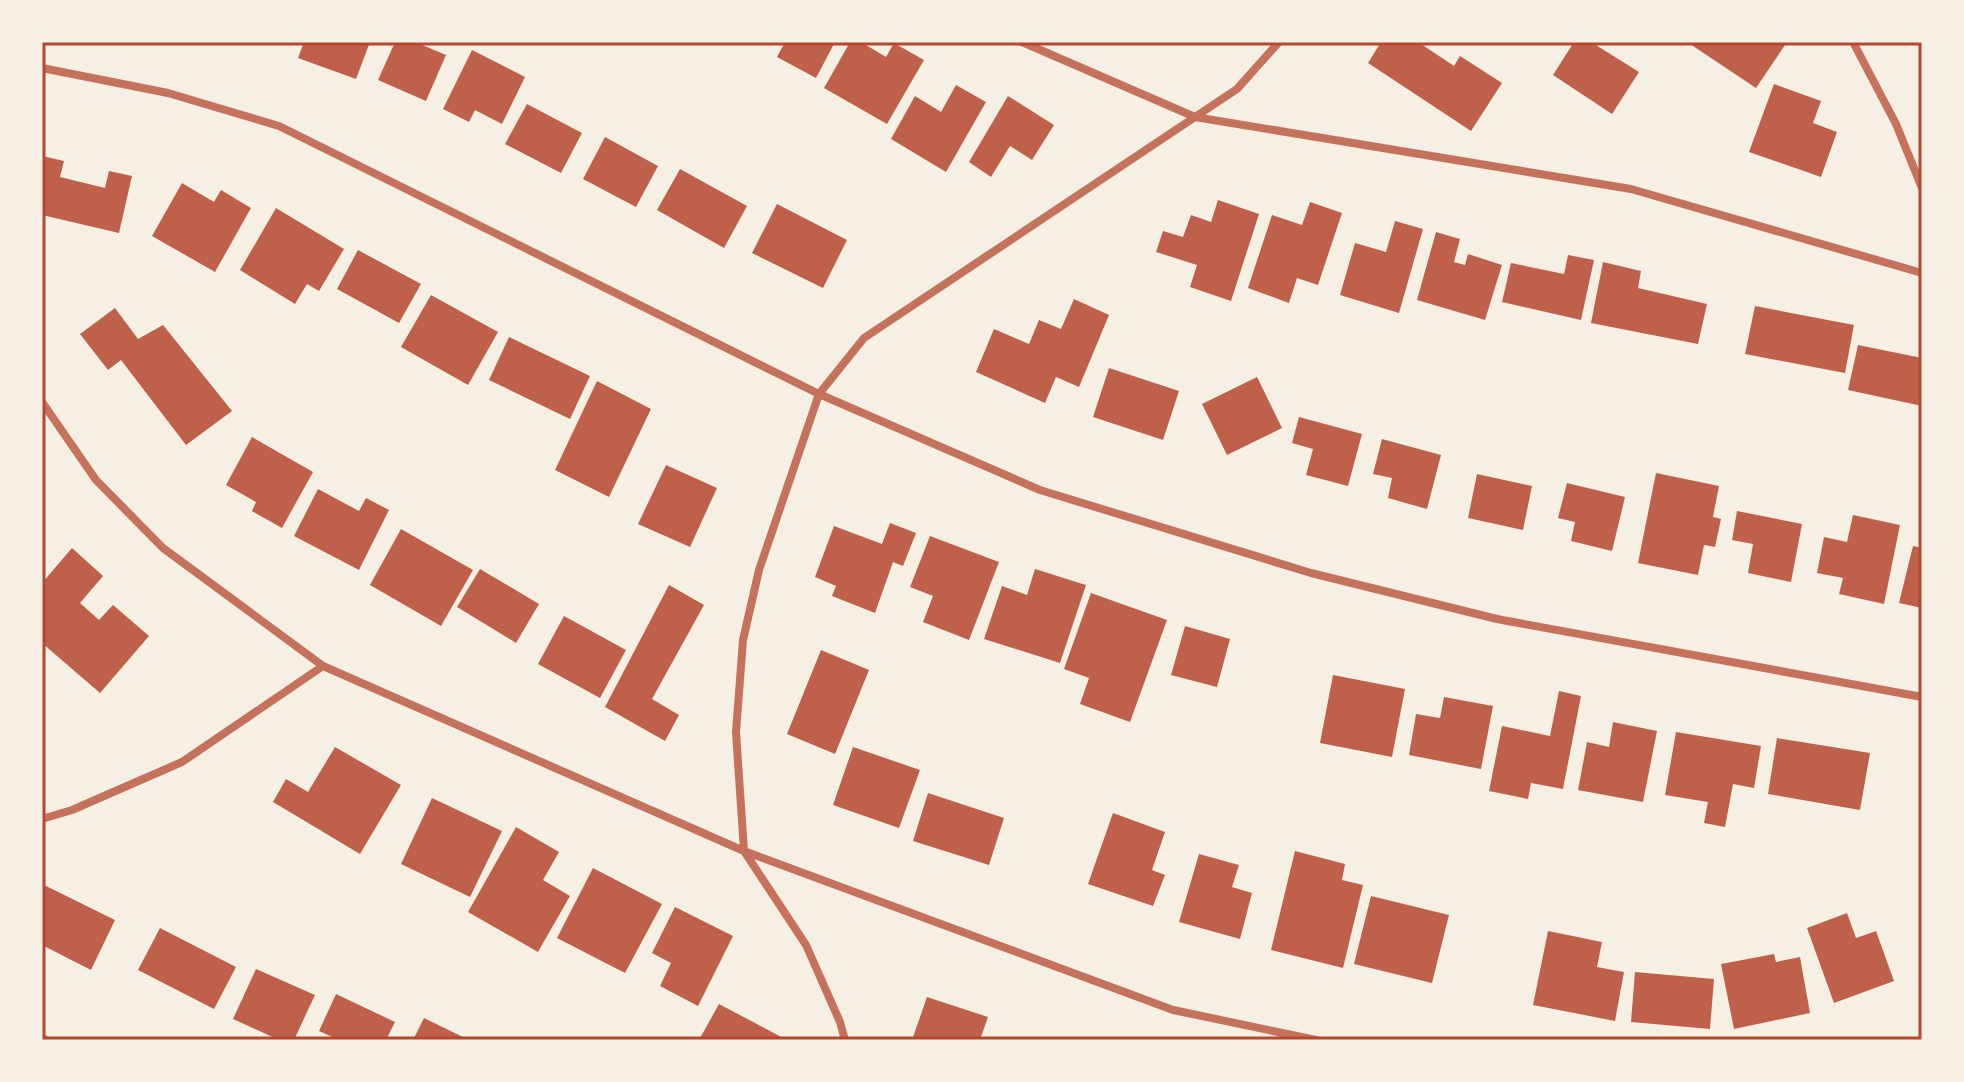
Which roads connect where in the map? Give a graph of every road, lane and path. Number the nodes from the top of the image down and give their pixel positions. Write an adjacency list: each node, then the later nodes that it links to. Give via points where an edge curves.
1 (1022, 42): 5 (street)
2 (1279, 42): 5 (street, via 1237,89)
3 (1853, 42): 6 (street)
4 (42, 68): 8 (street, via 168,93 279,126)
5 (1195, 117): 7 (street, via 1631,189); 8 (street, via 864,338)
6 (1922, 188)
7 (1922, 273)
8 (819, 394): 11 (street, via 1040,490 1311,573 1497,619); 13 (street, via 759,570 743,640 736,732)
9 (42, 402): 10 (street, via 96,480 163,548)
10 (323, 666): 12 (street, via 182,762); 13 (street)
11 (1922, 697)
12 (42, 819)
13 (744, 851): 14 (street, via 806,945); 15 (street, via 1173,1010)
14 (845, 1040)
15 (1316, 1040)

